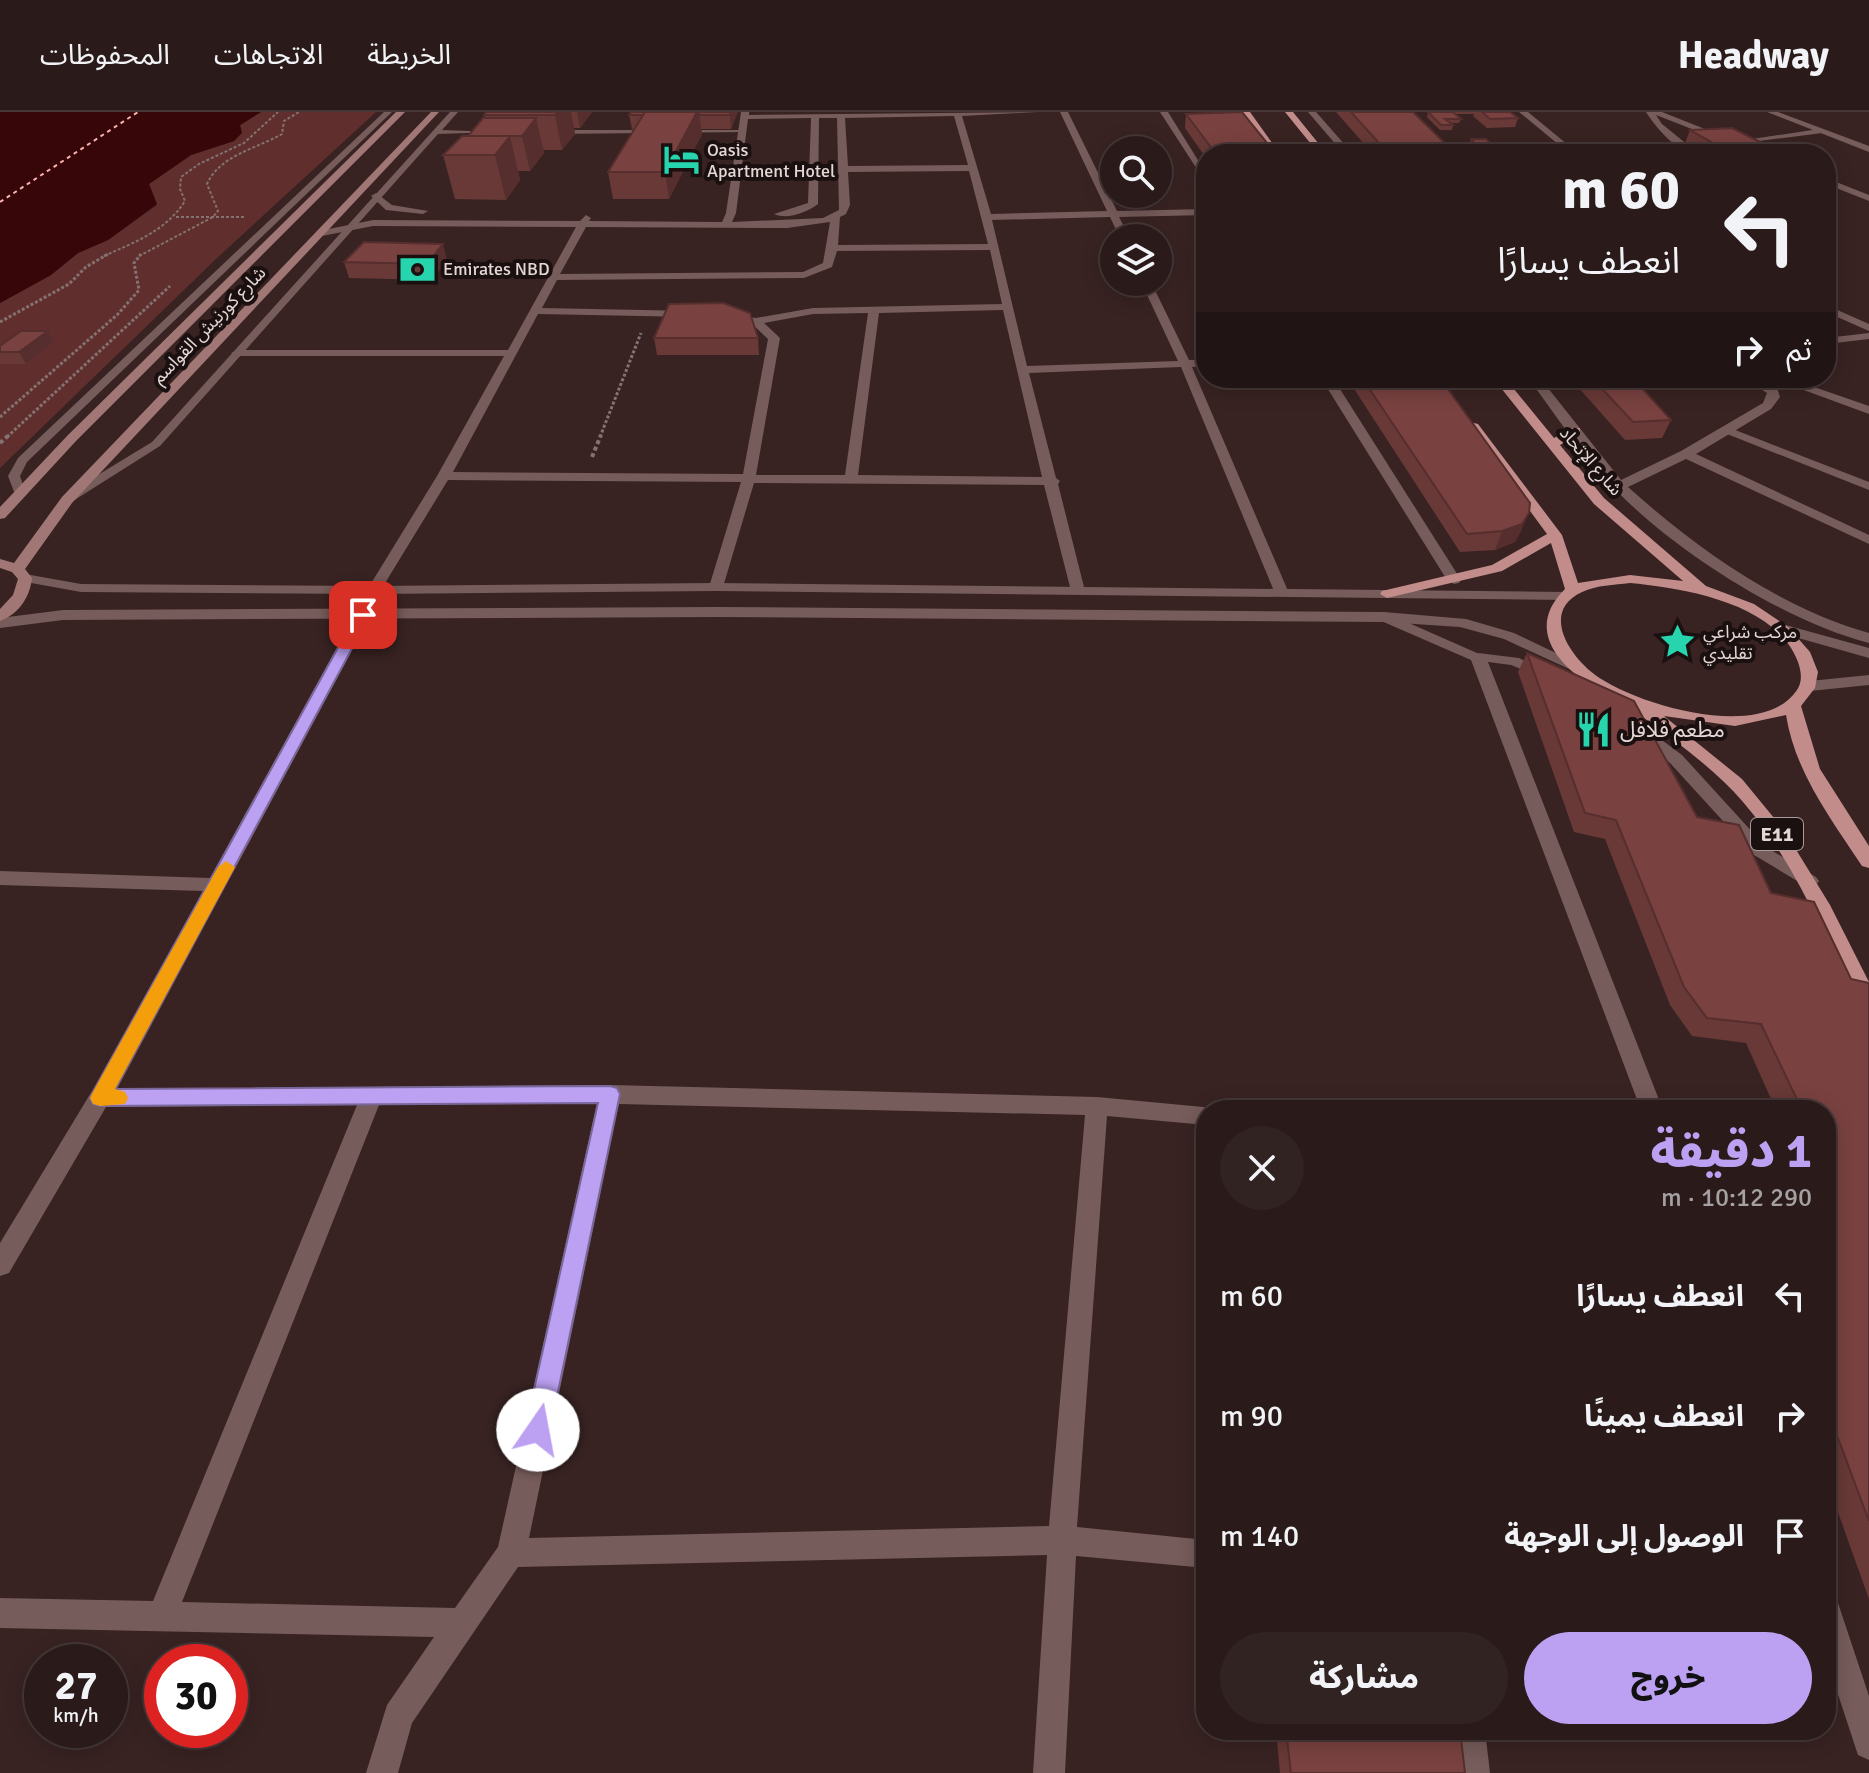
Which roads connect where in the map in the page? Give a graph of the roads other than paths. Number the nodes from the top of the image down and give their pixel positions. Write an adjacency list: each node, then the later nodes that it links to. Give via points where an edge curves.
1 (388, 112): 86 (lane, شارع كورنيش القواسم, via 22,460 14,476)
2 (401, 112): 86 (main road, شارع كورنيش القواسم)
3 (435, 112): 49 (main road, شارع كورنيش القواسم)
4 (454, 112): 21 (lane)
5 (1034, 112): 14 (street)
6 (1064, 112): 42 (street)
7 (1164, 112): 33 (street)
8 (1246, 112): 26 (main road)
9 (1289, 112): 19 (main road)
10 (1312, 112): 18 (street)
11 (1523, 112): 29 (street)
12 (1653, 112): 25 (street); 30 (street, via 1659,126)
13 (1771, 112): 20 (street)
14 (957, 113): 16 (street); 34 (street)
15 (815, 114): 16 (street); 17 (street); 41 (street, via 813,204 793,213)
16 (841, 114): 35 (street)
17 (745, 115): 24 (street)
18 (1320, 121): 19 (main road); 28 (street)
19 (1304, 131): 27 (main road)
20 (1819, 131): 25 (lane); 32 (street)
21 (436, 132): 22 (lane); 37 (lane)
22 (513, 132)
23 (543, 132): 24 (lane)
24 (742, 132): 41 (street)
25 (1736, 142): 31 (street)
26 (1269, 144)
27 (1315, 144)
28 (1340, 144)
29 (1563, 144)
30 (1682, 144)
31 (1741, 144)
32 (1869, 149)
33 (1196, 164)
34 (973, 168): 35 (street); 44 (street)
35 (844, 169): 43 (street, via 845,205)
36 (1836, 185): 38 (street)
37 (376, 196): 39 (street, via 389,208); 48 (lane)
38 (1869, 198)
39 (431, 211)
40 (1196, 212): 42 (street)
41 (731, 213): 45 (street); 46 (street)
42 (1114, 214): 44 (street); 47 (street)
43 (835, 217): 46 (street, via 813,224); 51 (street)
44 (987, 217): 50 (street)
45 (585, 220): 46 (street); 48 (street); 52 (street)
46 (726, 224)
47 (1119, 224)
48 (352, 225): 49 (street); 64 (lane)
49 (322, 233): 87 (main road, شارع كورنيش القواسم)
50 (994, 247): 51 (street); 54 (street)
51 (833, 248): 52 (street, via 828,265 791,277)
52 (554, 277): 56 (street)
53 (1153, 296): 67 (street)
54 (1007, 307): 55 (street); 68 (street)
55 (874, 309): 60 (street, via 802,312); 82 (street)
56 (536, 311): 58 (street); 65 (street)
57 (1836, 313): 61 (street)
58 (703, 314)
59 (717, 314): 60 (street)
60 (756, 321): 81 (street, via 774,338)
61 (1869, 328)
62 (1869, 336): 63 (street)
63 (1836, 340)
64 (237, 353): 65 (street); 87 (lane, via 156,444)
65 (513, 353): 80 (street)
66 (1196, 363): 67 (street)
67 (1185, 364): 68 (street); 98 (street)
68 (1022, 370): 83 (street)
69 (1333, 388): 93 (street)
70 (1507, 388): 78 (main road, شارع الإتحاد)
71 (1542, 388): 77 (street)
72 (1768, 388): 76 (street, via 1774,397 1767,406)
73 (1806, 388): 74 (street)
74 (1869, 410)
75 (1464, 412): 89 (main road)
76 (1726, 430): 79 (street); 85 (lane)
77 (1576, 431): 78 (main road); 84 (street)
78 (1553, 444): 95 (main road, شارع الإتحاد, via 1599,501)
79 (1686, 454): 84 (street); 90 (street)
80 (444, 476): 81 (street); 96 (street)
81 (749, 478): 82 (street); 94 (street)
82 (851, 479): 83 (street)
83 (1053, 481): 97 (street)
84 (1620, 486): 106 (street, via 1710,558 1826,625)
85 (1869, 486)
86 (20, 494): 88 (main road, شارع كورنيش القواسم)
87 (67, 500): 92 (main road, شارع كورنيش القواسم)
88 (0, 515)
89 (1555, 535): 93 (main road, via 1497,568); 100 (main road)
90 (1869, 540)
91 (0, 563): 92 (main road)
92 (21, 573): 96 (street, via 81,588); 102 (main road, شارع كورنيش القواسم, via 24,592)
93 (1454, 580): 99 (main road)
94 (716, 587): 96 (street); 97 (street)
95 (1702, 589): 100 (main road, via 1630,579 1598,582); 105 (main road, via 1759,613)
96 (374, 590)
97 (1078, 591): 98 (street)
98 (1281, 591): 99 (street)
99 (1387, 594): 100 (street)
100 (1570, 594): 109 (main road, via 1557,605 1551,623)
101 (363, 615): 103 (street); 104 (street, via 63,615); 117 (street)
102 (0, 616)
103 (1384, 617): 108 (street); 109 (street, via 1461,622 1509,636)
104 (0, 623)
105 (1782, 629): 107 (street); 111 (main road, via 1802,651)
106 (1869, 638)
107 (1869, 653)
108 (1478, 657): 116 (lane, via 1514,661 1615,712 1666,750 1760,851); 122 (street)
109 (1573, 665): 112 (main road, via 1600,686)
110 (1869, 680): 111 (street)
111 (1810, 686): 113 (main road)
112 (1636, 703): 113 (main road, via 1725,722 1764,718); 116 (main road, E11, via 1701,753 1760,809)
113 (1793, 707): 114 (main road, E11, via 1796,736 1817,782)
114 (1869, 861)
115 (0, 878): 117 (street)
116 (1810, 881): 118 (main road, E11)
117 (217, 885): 121 (street)
118 (1869, 1004)
119 (610, 1094): 120 (street); 123 (street); 127 (street)
120 (372, 1096): 121 (street); 130 (street)
121 (100, 1098): 125 (street)
122 (1648, 1100)
123 (1097, 1106): 124 (street); 126 (street)
124 (1196, 1114)
125 (0, 1265)
126 (1062, 1540): 127 (street); 128 (street); 136 (street)
127 (511, 1553): 131 (street)
128 (1196, 1553)
129 (0, 1613): 130 (street)
130 (161, 1617): 131 (street)
131 (462, 1623): 135 (street, via 398,1716)
132 (1836, 1642): 134 (street)
133 (1470, 1740): 137 (street)
134 (1869, 1744)
135 (382, 1773)
136 (1049, 1773)
137 (1474, 1773)

